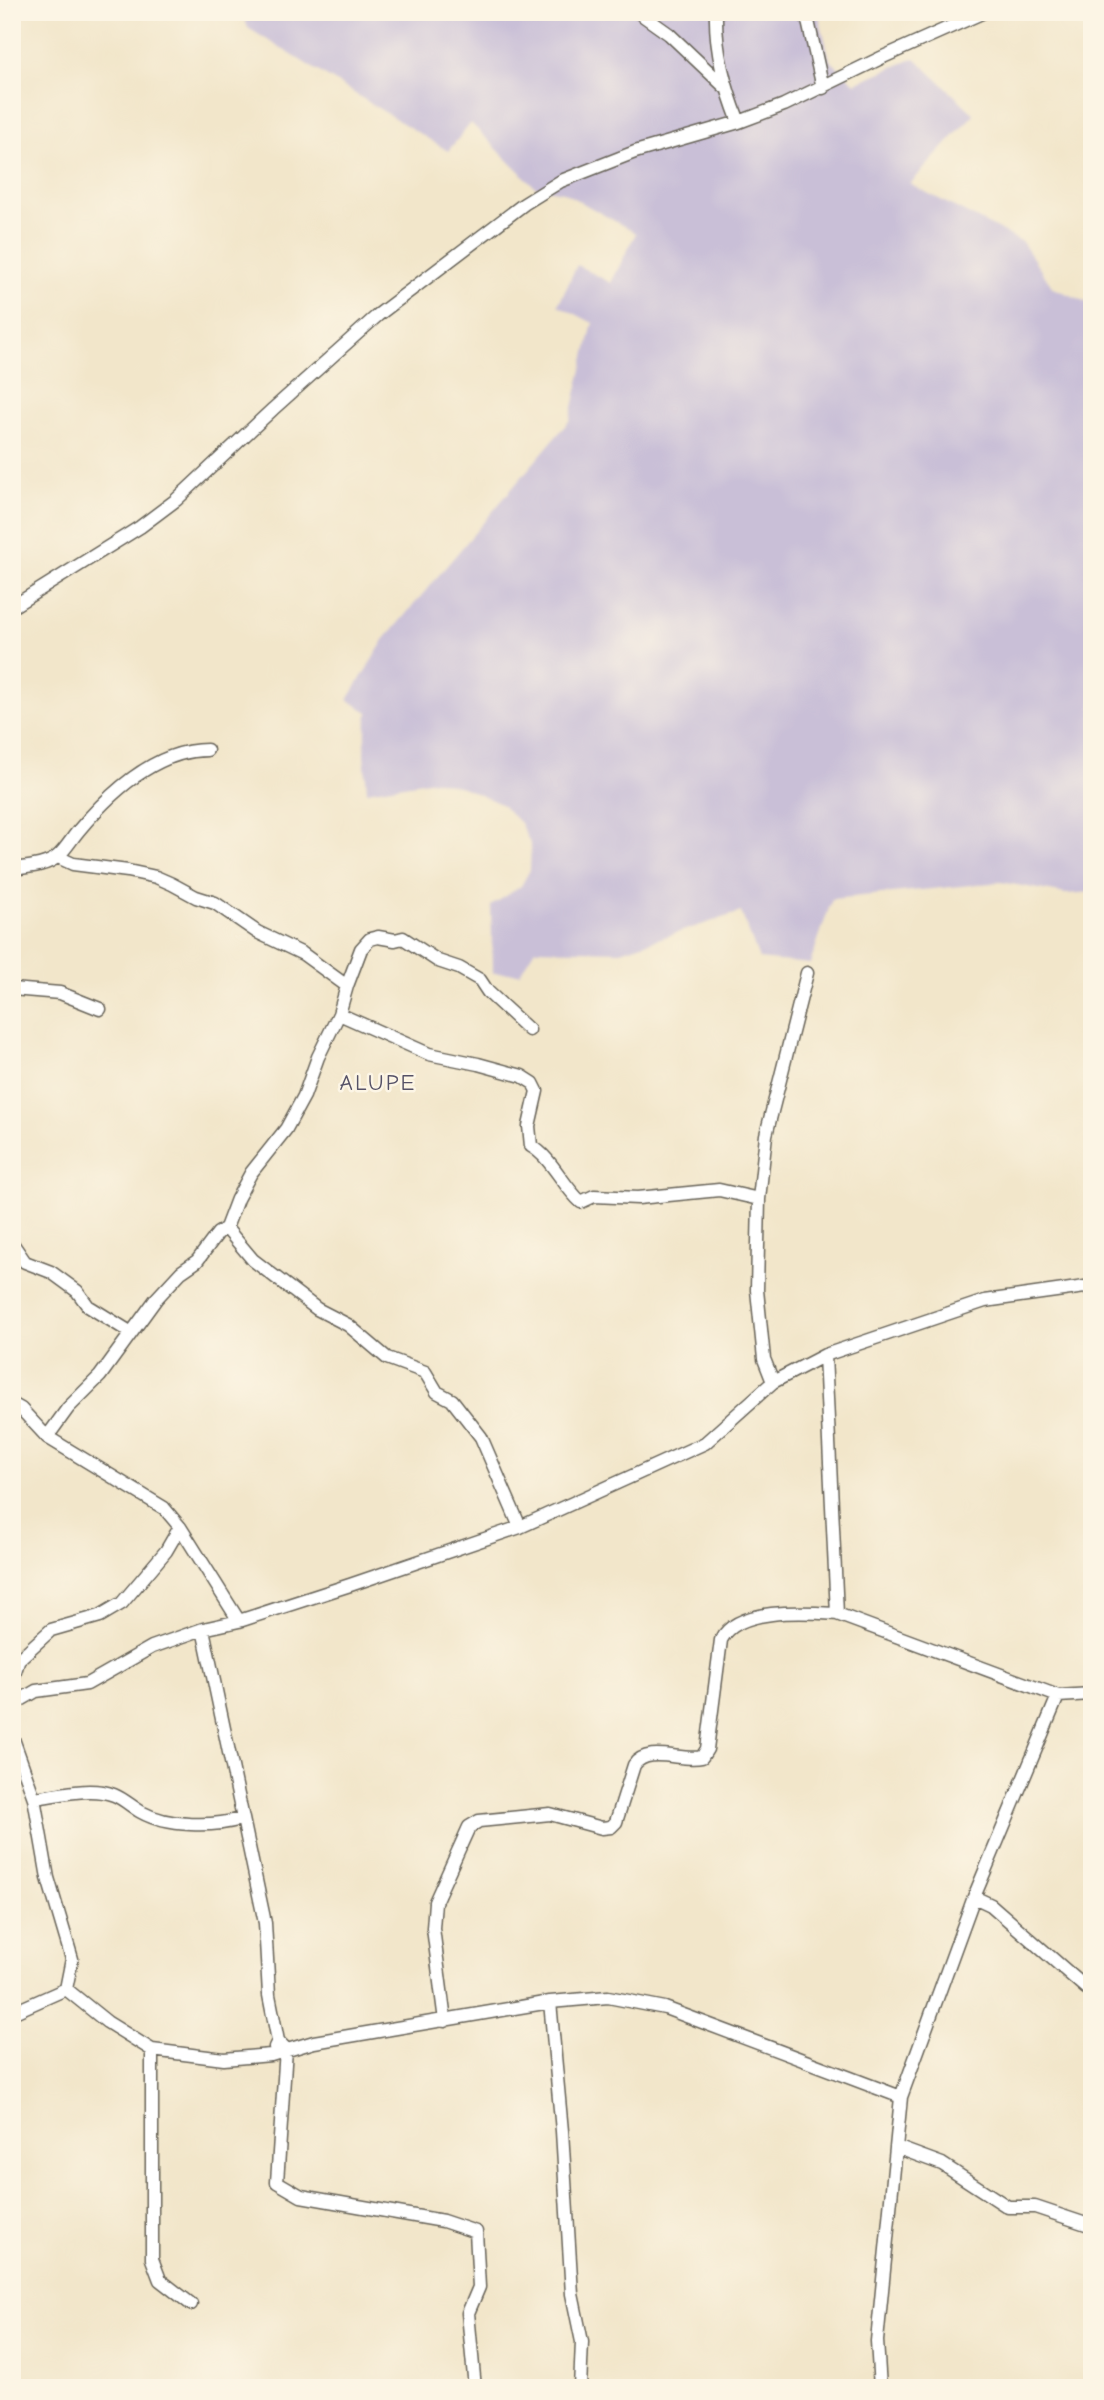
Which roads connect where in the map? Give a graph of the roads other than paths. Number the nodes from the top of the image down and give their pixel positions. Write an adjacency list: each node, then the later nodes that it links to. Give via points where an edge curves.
1 (638, 12): 5 (street, via 669,34)
2 (716, 12): 5 (street, via 717,48)
3 (806, 12): 6 (street)
4 (984, 12): 6 (street)
5 (726, 88): 7 (street)
6 (823, 88): 7 (street)
7 (739, 122): 8 (street, via 592,168 524,204 378,315 176,500)
8 (12, 607)
9 (207, 750): 10 (street, via 188,750 159,761 108,800)
10 (58, 857): 11 (street); 13 (street, via 73,864 156,877 215,903 257,932 303,954)
11 (12, 869)
12 (807, 973): 18 (street, via 766,1135)
13 (347, 986): 16 (street); 17 (street, via 370,939 403,938 480,980)
14 (12, 989): 15 (street, via 60,993)
15 (100, 1009)
16 (339, 1014): 18 (street, via 429,1054 522,1076 533,1083 537,1090 528,1126 531,1146 581,1202 594,1196 638,1198 719,1191); 19 (street, via 304,1096 286,1129 251,1173)
17 (529, 1030)
18 (759, 1199): 24 (street, via 759,1312 764,1359)
19 (226, 1228): 22 (street); 28 (street, via 253,1260 317,1309 348,1325 387,1358 425,1372 437,1392 452,1400 481,1437)
20 (12, 1243): 22 (street, via 25,1262 51,1272 77,1291 88,1306)
21 (1092, 1286): 23 (street, via 985,1301)
22 (130, 1332): 26 (street, via 100,1376)
23 (825, 1355): 24 (street); 29 (street)
24 (773, 1382): 28 (street, via 705,1443)
25 (12, 1404): 26 (street)
26 (47, 1437): 27 (street, via 151,1499)
27 (180, 1527): 30 (street); 32 (street, via 122,1603 100,1616 51,1630 19,1659)
28 (520, 1527): 30 (street)
29 (837, 1614): 34 (street); 44 (street, via 770,1615 725,1630 707,1749 694,1759 639,1758 611,1827 550,1814 479,1821 469,1827 435,1902 433,1928)
30 (239, 1621): 31 (street)
31 (203, 1629): 35 (street, via 152,1647 87,1684 36,1691); 38 (street)
32 (12, 1681)
33 (1092, 1694): 34 (street)
34 (1058, 1696): 39 (street)
35 (12, 1705)
36 (12, 1736): 37 (street)
37 (34, 1798): 38 (street, via 100,1792 116,1795 157,1818 211,1825); 40 (street, via 48,1878 72,1959)
38 (241, 1819): 45 (street, via 265,1923 269,1995)
39 (974, 1897): 41 (street, via 991,1905); 47 (street)
40 (66, 1989): 43 (street); 46 (street)
41 (1092, 1991)
42 (550, 2002): 44 (street); 47 (street, via 608,1997 665,2008); 52 (street, via 572,2294 582,2342)
43 (12, 2013)
44 (445, 2021): 45 (street)
45 (282, 2045): 46 (street, via 271,2055 224,2059); 51 (street, via 277,2182 301,2196 430,2218 476,2232 479,2287 468,2313)
46 (152, 2050): 50 (street, via 152,2259 160,2280)
47 (901, 2097): 48 (street)
48 (896, 2147): 49 (street, via 942,2164 1008,2207 1035,2207); 53 (street, via 877,2341)
49 (1092, 2226)
50 (191, 2304)
51 (475, 2388)
52 (580, 2388)
53 (880, 2388)

